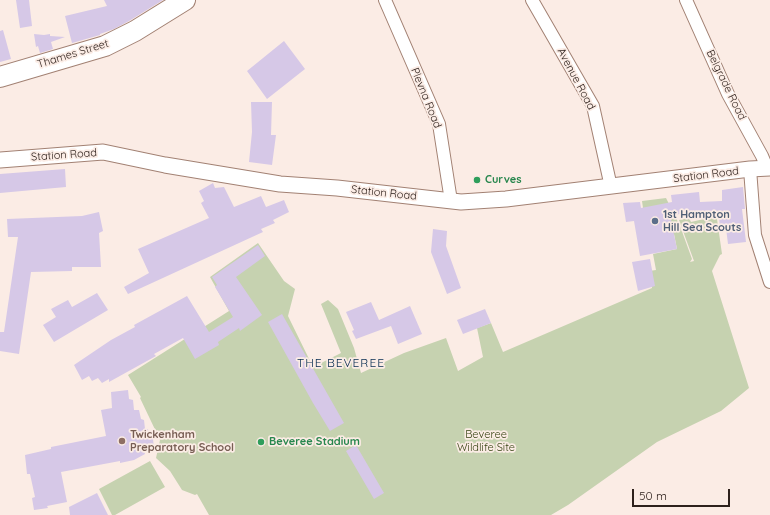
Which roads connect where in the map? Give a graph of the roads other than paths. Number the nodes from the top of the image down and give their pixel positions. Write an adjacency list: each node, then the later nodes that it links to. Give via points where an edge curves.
1 (185, 0): 5 (highway, Thames Street, via 105,46)
2 (532, 0): 9 (street, Avenue Road, via 593,106)
3 (686, 0): 7 (street, Belgrade Road, via 728,94)
4 (388, 1): 10 (street, Plevna Road, via 439,124)
5 (0, 77)
6 (0, 160): 10 (street, Station Road, via 103,152 280,184)
7 (768, 168): 8 (street, Station Road)
8 (750, 169): 9 (street, Station Road); 11 (street, via 755,235)
9 (611, 187): 10 (street, Station Road, via 506,199)
10 (451, 201)
11 (770, 282)

